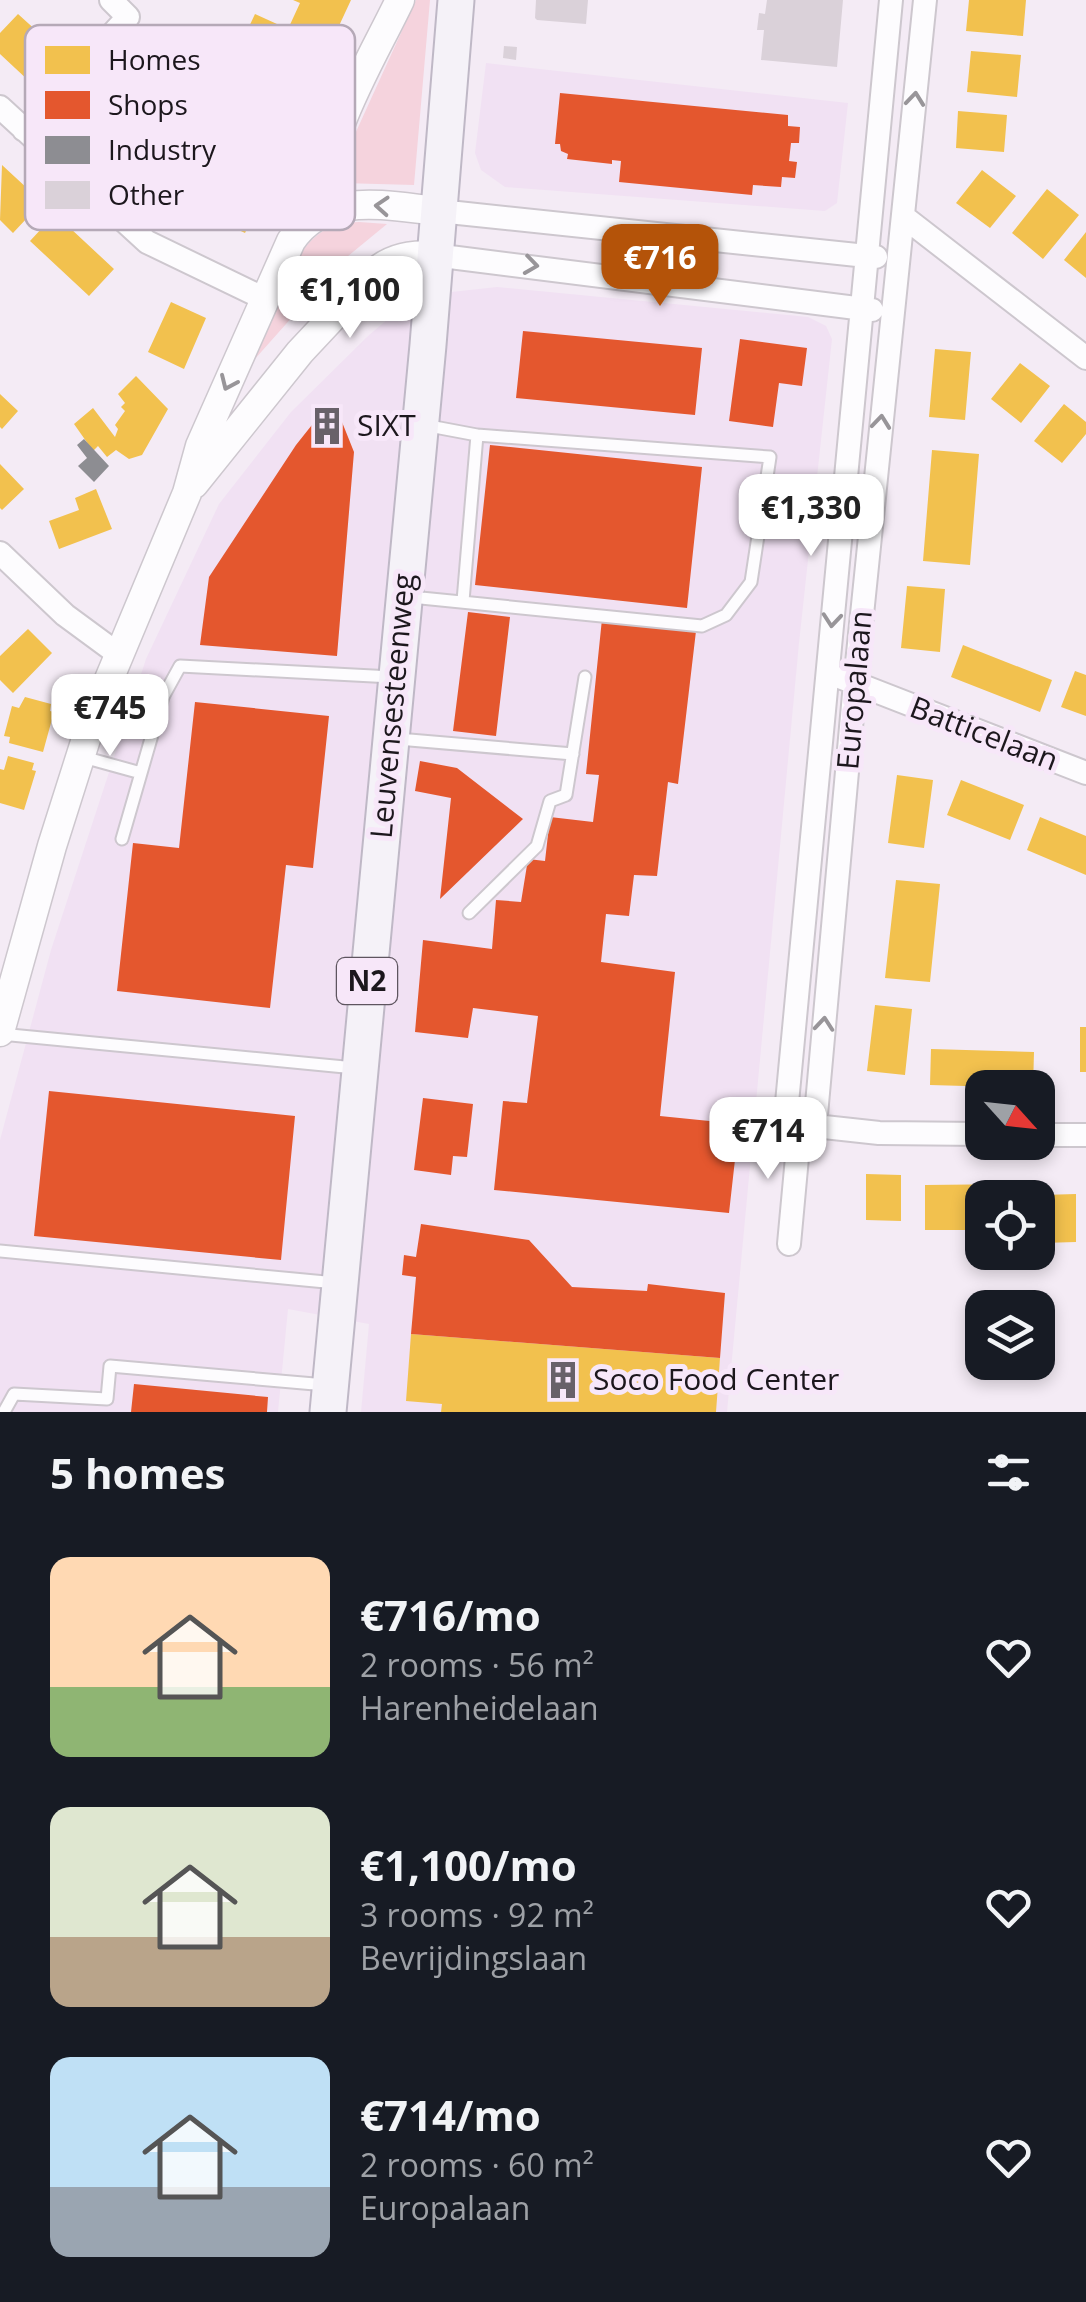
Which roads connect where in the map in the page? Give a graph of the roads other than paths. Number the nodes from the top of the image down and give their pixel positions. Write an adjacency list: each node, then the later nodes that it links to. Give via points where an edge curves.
1 (111, 0): 6 (street, via 128,17)
2 (400, 0): 7 (street)
3 (456, 0): 11 (main road, Leuvensesteenweg / N2)
4 (890, 0): 16 (street, Europalaan)
5 (925, 0): 12 (street, Europalaan, one-way to 5)
6 (121, 25)
7 (355, 96)
8 (0, 108): 9 (street)
9 (24, 130)
10 (355, 205): 11 (street, one-way to 10)
11 (439, 211): 15 (main road, Leuvensesteenweg / N2); 16 (street)
12 (904, 217): 17 (street, Europalaan); 21 (street)
13 (134, 230): 18 (street)
14 (300, 230): 18 (street)
15 (434, 255): 19 (street, one-way to 19); 22 (main road, Leuvensesteenweg / N2); 24 (street, via 408,255 374,272 300,352)
16 (864, 256): 17 (street); 19 (street, Europalaan)
17 (899, 260): 20 (street, Europalaan)
18 (265, 299): 24 (street, one-way to 24, via 200,446)
19 (860, 308): 20 (street); 29 (street, Europalaan, one-way to 29)
20 (892, 313): 32 (street, Europalaan, one-way to 20)
21 (1086, 358)
22 (421, 424): 23 (lane); 26 (main road, Leuvensesteenweg / N2)
23 (477, 435): 27 (lane); 27 (lane, via 770,456 750,582 726,615 702,626)
24 (188, 493): 28 (street)
25 (0, 553): 28 (street, via 64,615)
26 (404, 596): 27 (lane); 31 (main road, Leuvensesteenweg / N2)
27 (464, 601)
28 (118, 654): 35 (street)
29 (827, 672): 32 (street, Batticelaan); 42 (street, Europalaan, via 785,1124)
30 (585, 677): 34 (lane)
31 (396, 678): 33 (main road, Leuvensesteenweg / N2); 36 (lane, via 180,666 163,697)
32 (855, 683): 37 (street, Batticelaan); 42 (street, Europalaan, one-way to 32)
33 (390, 738): 34 (lane); 41 (main road, Leuvensesteenweg / N2)
34 (573, 754): 39 (lane, via 566,796 550,801 537,846)
35 (80, 756): 36 (lane); 40 (street)
36 (142, 773): 38 (lane)
37 (1086, 773)
38 (122, 840)
39 (469, 913)
40 (0, 1033): 41 (lane)
41 (359, 1069): 48 (main road, Leuvensesteenweg / N2)
42 (807, 1126): 43 (street); 46 (street, Europalaan)
43 (965, 1134)
44 (1055, 1135): 45 (street)
45 (1086, 1135)
46 (789, 1244)
47 (0, 1252): 48 (lane)
48 (340, 1283): 49 (main road, Leuvensesteenweg / N2)
49 (329, 1399): 50 (lane, via 110,1366 107,1399 14,1394)
50 (4, 1412)

